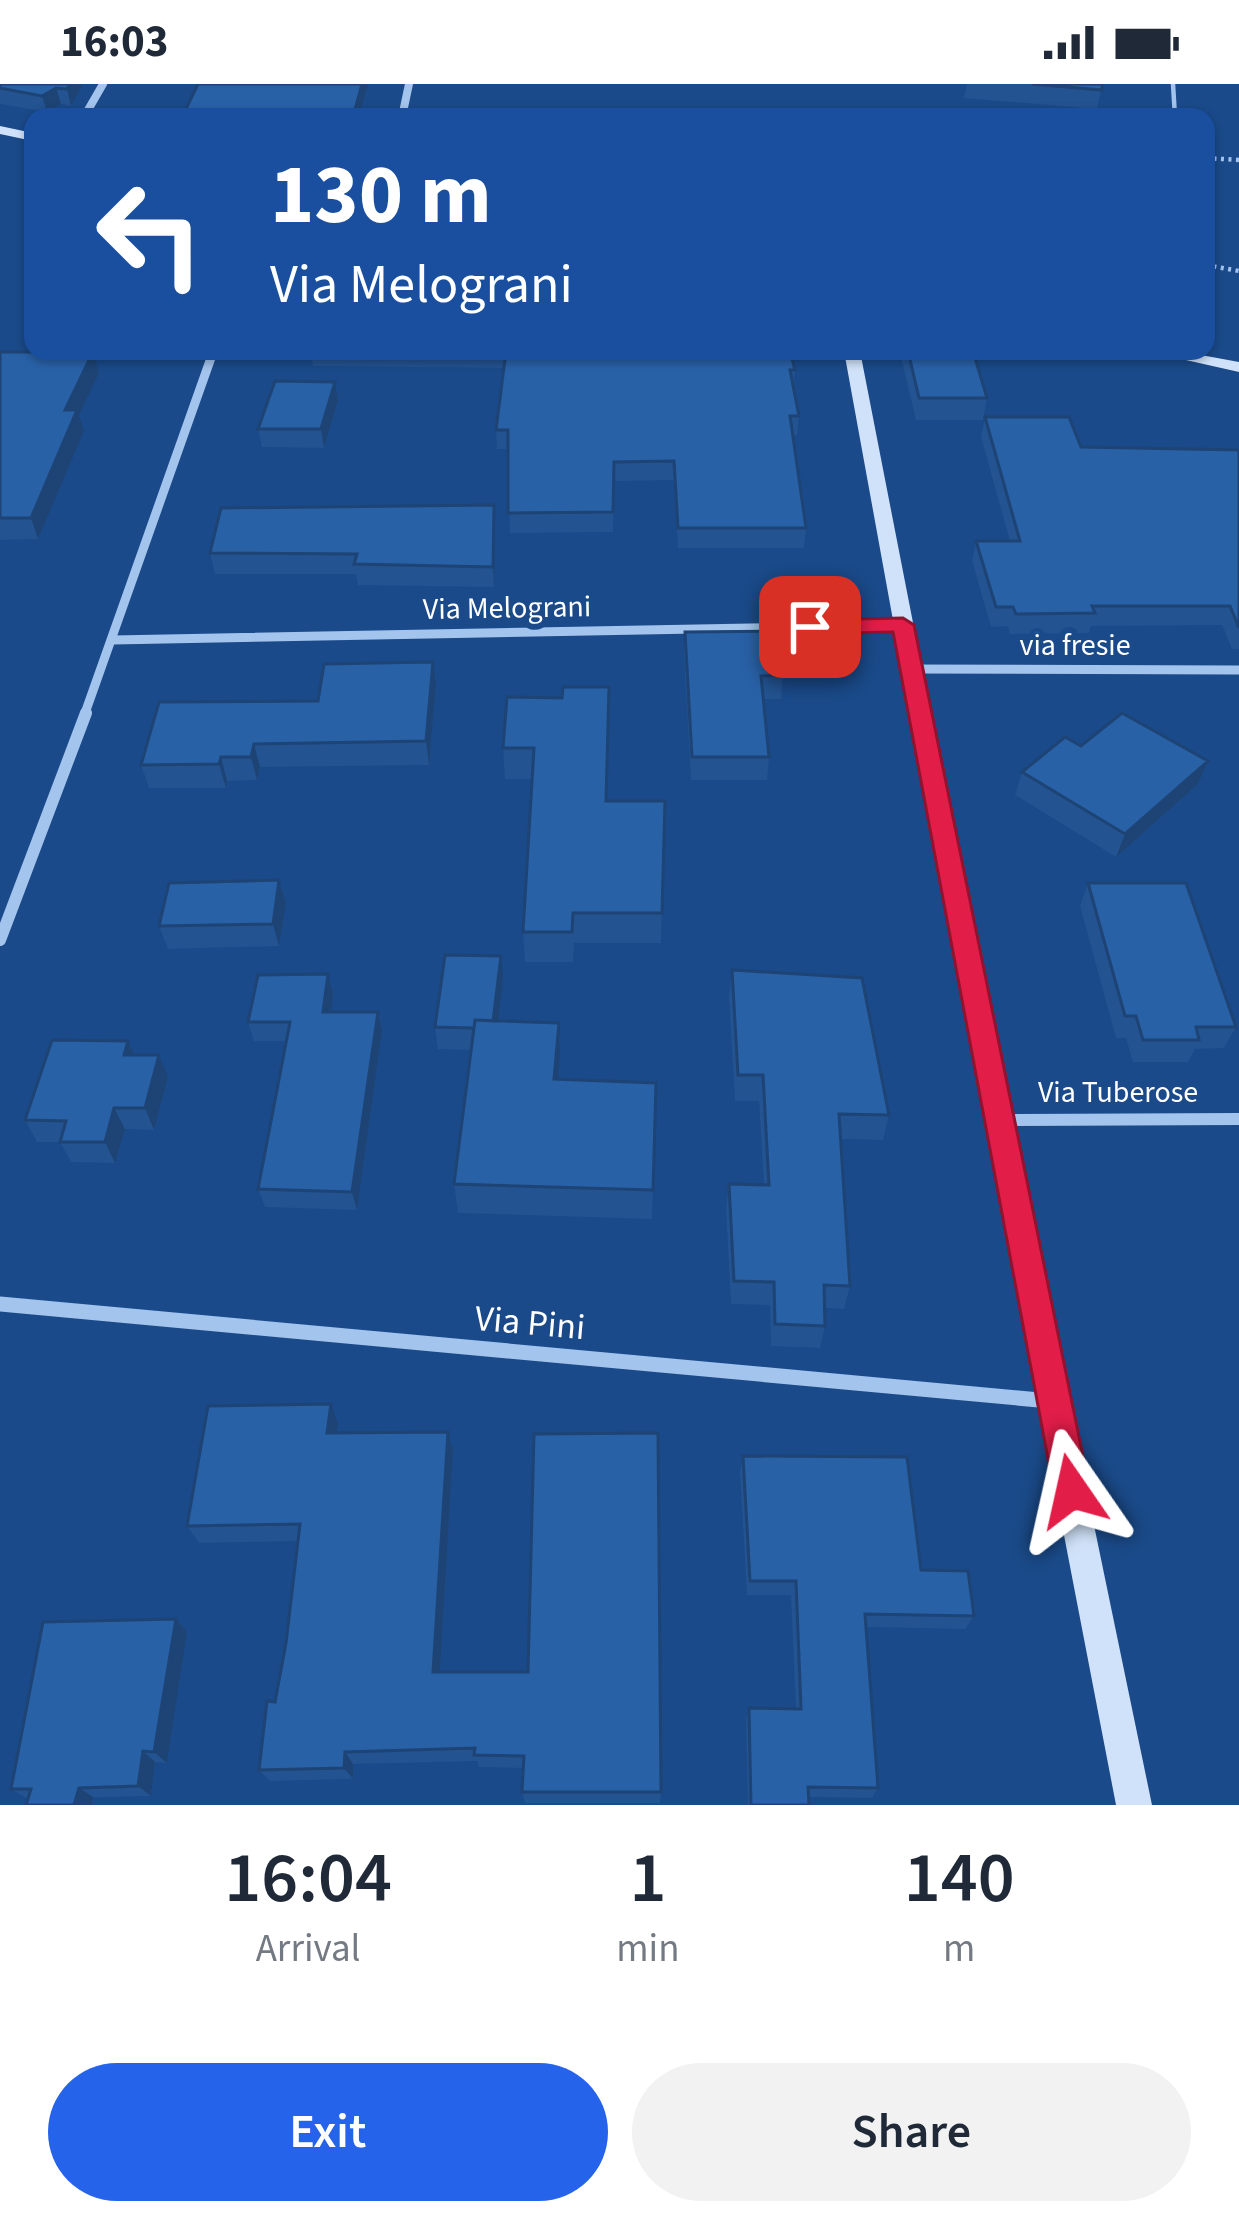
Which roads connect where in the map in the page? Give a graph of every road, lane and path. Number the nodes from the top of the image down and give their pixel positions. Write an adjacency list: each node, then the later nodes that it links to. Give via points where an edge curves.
1 (210, 360): 6 (street)
2 (854, 360): 5 (street)
3 (1204, 360): 4 (street)
4 (1239, 367)
5 (903, 625): 6 (street, Via Melograni); 7 (street)
6 (113, 640): 9 (street)
7 (911, 669): 8 (street, via fresie); 11 (street)
8 (1239, 670)
9 (0, 940)
10 (1239, 1119): 11 (street, Via Tuberose)
11 (997, 1120): 13 (street)
12 (0, 1304): 13 (street, Via Pini)
13 (1054, 1401): 14 (street)
14 (1134, 1805)

